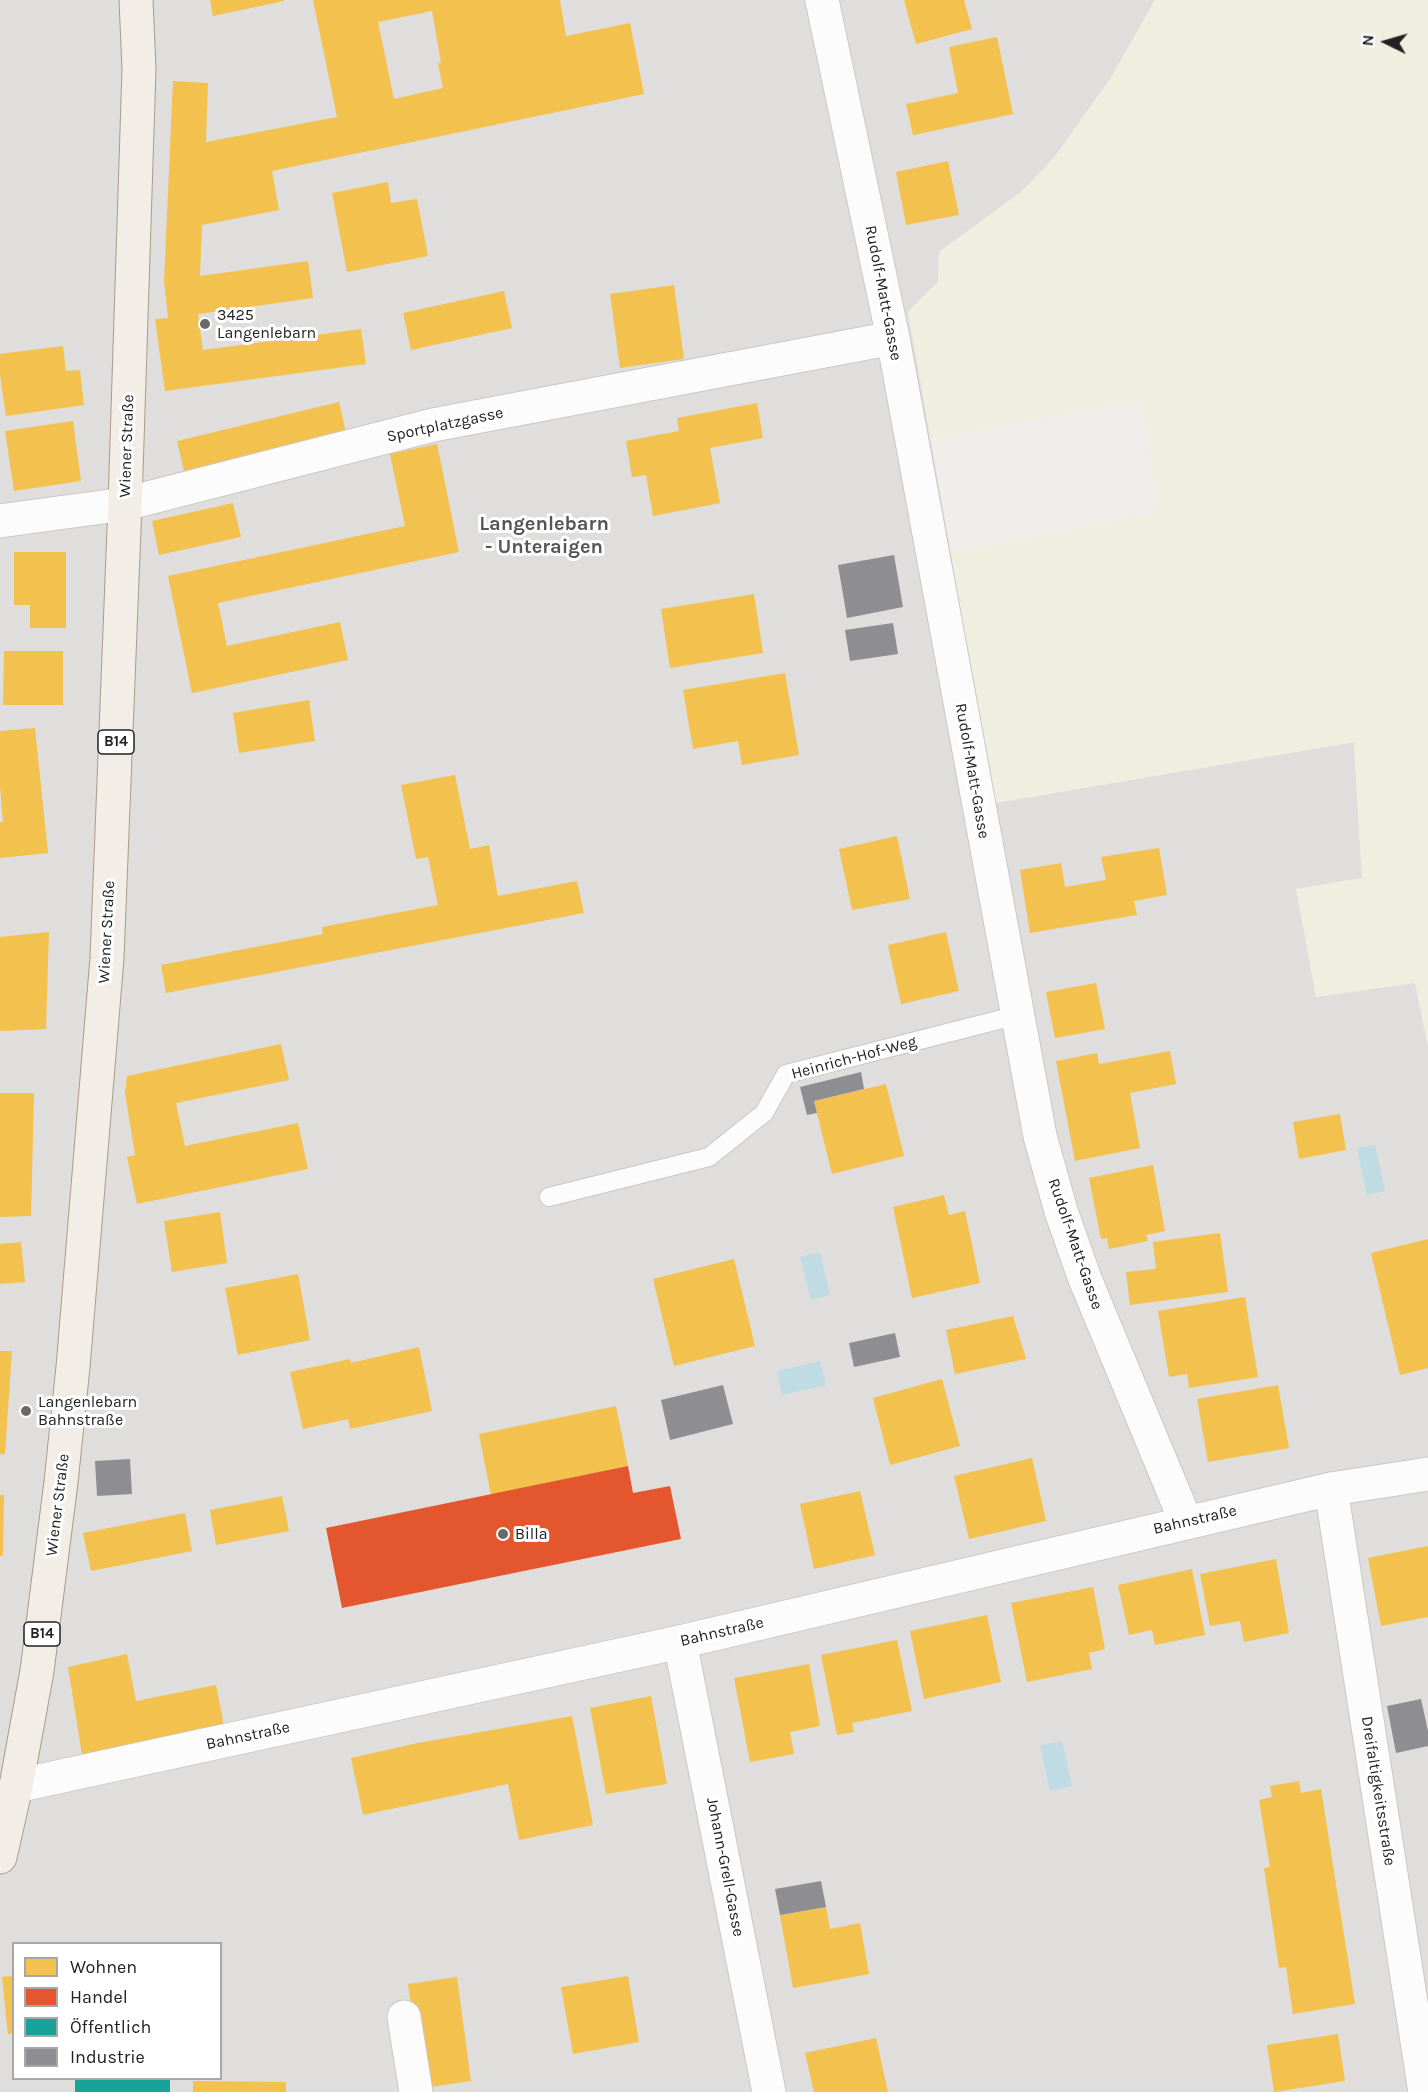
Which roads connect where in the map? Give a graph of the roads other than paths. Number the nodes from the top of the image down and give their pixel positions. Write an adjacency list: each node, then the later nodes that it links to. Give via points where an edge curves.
1 (136, 0): 4 (main road, Wiener Straße / B14, via 139,69)
2 (822, 0): 3 (street, Rudolf-Matt-Gasse)
3 (893, 338): 4 (street, Sportplatzgasse, via 433,425); 6 (street, Rudolf-Matt-Gasse)
4 (125, 504): 5 (street, Sportplatzgasse); 12 (main road, Wiener Straße / B14, via 107,958 74,1367 37,1671)
5 (0, 522)
6 (1018, 1015): 7 (lane, Heinrich-Hof-Weg, via 786,1074 764,1113 709,1157); 10 (street, Rudolf-Matt-Gasse, via 1040,1136 1060,1211)
7 (549, 1197)
8 (1428, 1474): 9 (street, Bahnstraße)
9 (1331, 1489): 10 (street, Bahnstraße); 17 (street, Dreifaltigkeitsstraße)
10 (1186, 1522): 11 (street, Bahnstraße)
11 (680, 1642): 12 (street, Bahnstraße); 16 (street, Johann-Grell-Gasse)
12 (8, 1787): 13 (main road, Wiener Straße / B14)
13 (0, 1857)
14 (404, 2017): 15 (street)
15 (416, 2092)
16 (769, 2092)
17 (1425, 2092)

